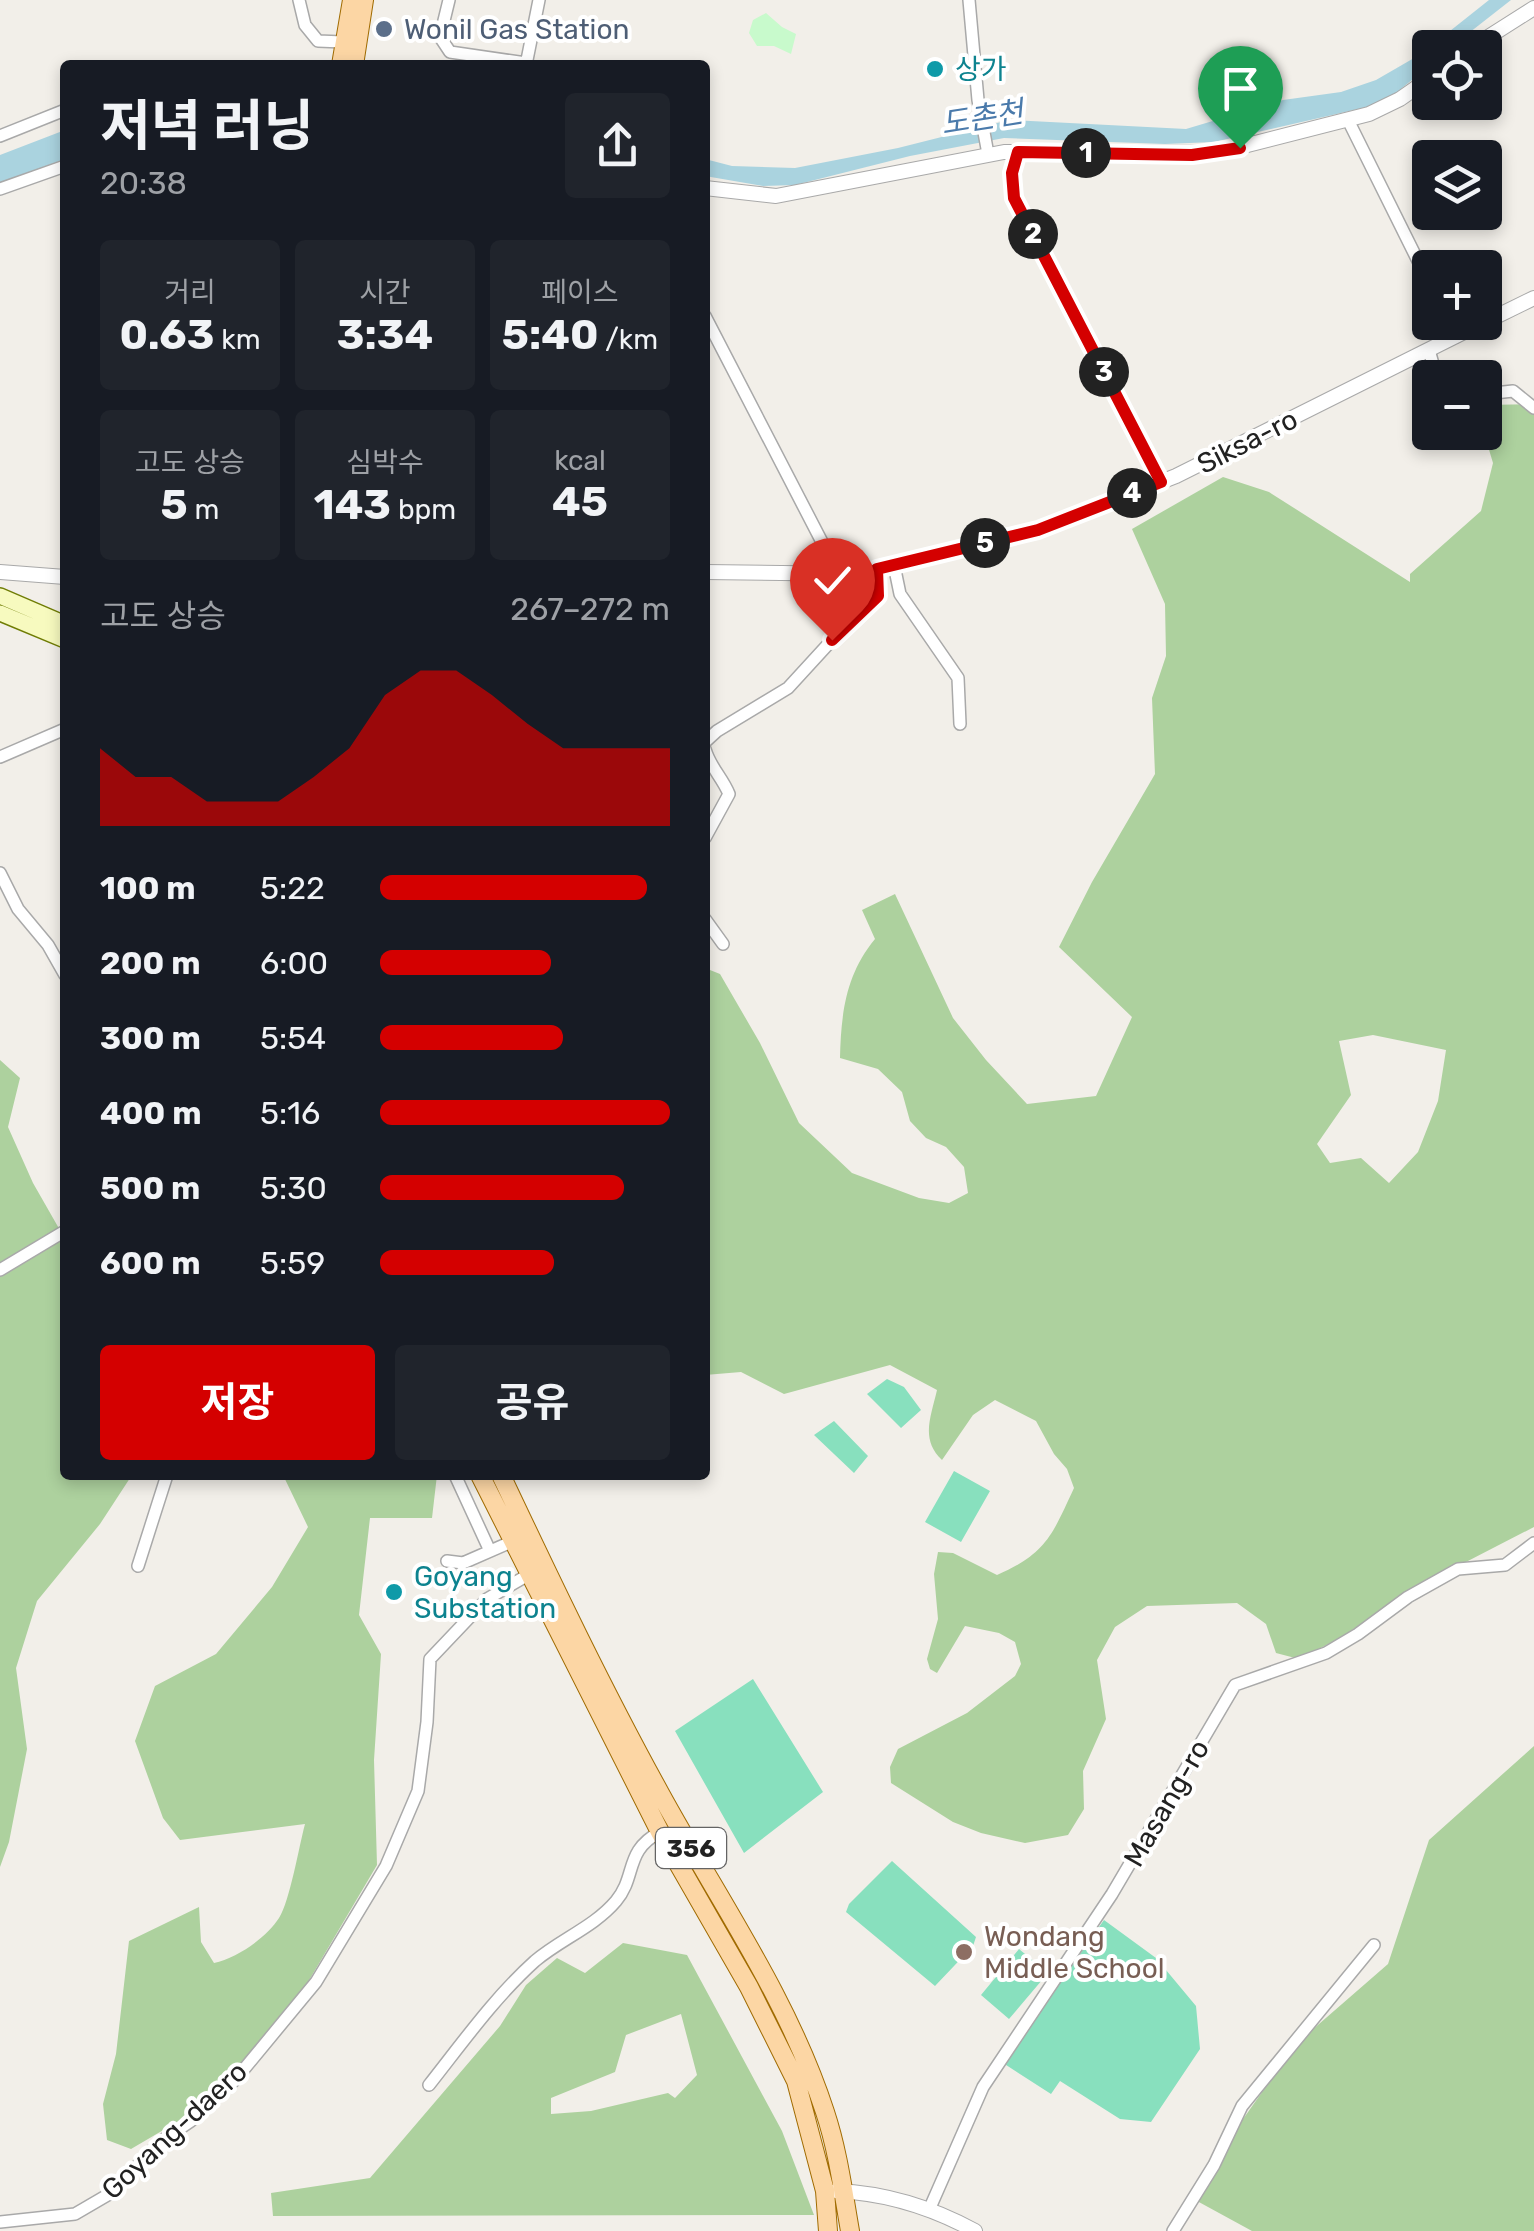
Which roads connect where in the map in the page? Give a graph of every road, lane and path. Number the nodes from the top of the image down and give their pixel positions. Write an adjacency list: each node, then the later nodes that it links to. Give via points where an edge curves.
1 (299, 0): 9 (street, via 305,25 318,41)
2 (352, 0): 9 (main road)
3 (364, 0): 11 (main road)
4 (449, 0): 12 (street, via 440,37 450,52)
5 (540, 0): 13 (street)
6 (969, 0): 18 (street)
7 (1534, 8): 8 (street)
8 (1499, 30)
9 (343, 42): 10 (main road)
10 (341, 60)
11 (355, 60)
12 (501, 60)
13 (527, 60)
14 (1412, 91): 16 (street)
15 (60, 112): 17 (street)
16 (1348, 120): 19 (street, via 1216,153); 23 (street)
17 (0, 136)
18 (987, 150): 19 (street); 22 (street, via 791,194)
19 (1018, 152): 32 (street, via 1014,198)
20 (60, 168): 21 (street)
21 (0, 189)
22 (710, 189)
23 (1413, 250)
24 (1534, 298): 25 (street, Siksa-ro)
25 (1502, 314)
26 (710, 326): 37 (street)
27 (1440, 340): 28 (street, Siksa-ro)
28 (1428, 350): 29 (street); 32 (street, Siksa-ro)
29 (1431, 360)
30 (1502, 392): 31 (street, via 1512,391)
31 (1534, 408)
32 (1161, 482): 33 (street, Siksa-ro, via 1038,530)
33 (894, 565): 34 (street, Siksa-ro); 43 (street, via 900,594 958,678)
34 (877, 569): 37 (street, Siksa-ro); 45 (street, via 878,596 788,688)
35 (0, 572): 38 (street)
36 (710, 572): 37 (street, Siksa-ro)
37 (838, 573)
38 (60, 576)
39 (0, 596): 41 (main road)
40 (0, 612): 42 (main road)
41 (60, 622)
42 (60, 638)
43 (960, 724)
44 (60, 731): 46 (street)
45 (710, 740)
46 (0, 757)
47 (710, 766): 48 (street, via 728,794)
48 (710, 828)
49 (3, 882): 52 (street)
50 (710, 926): 51 (street)
51 (723, 944)
52 (60, 966)
53 (60, 1234): 54 (street)
54 (0, 1270)
55 (166, 1480): 63 (street)
56 (457, 1480): 61 (street)
57 (482, 1480): 59 (main road, 356)
58 (503, 1480): 68 (main road, 356, via 598,1680 768,1979 824,2110)
59 (512, 1542): 61 (street); 64 (main road, 356)
60 (1534, 1543): 69 (street, Masang-ro, via 1505,1565 1458,1569 1326,1652 1236,1685 1119,1883 983,2087)
61 (490, 1552): 62 (street, via 463,1563)
62 (447, 1561)
63 (138, 1566)
64 (528, 1575): 65 (main road, 356); 70 (street, Goyang-daero, via 487,1599 430,1659 418,1791 386,1866 316,1982 235,2080 160,2142 112,2194 75,2214)
65 (660, 1832): 67 (street, via 642,1842 619,1898 504,1988); 68 (main road, 356, via 796,2081)
66 (1374, 1945): 74 (street, via 1242,2106)
67 (429, 2085)
68 (834, 2191): 69 (street, via 895,2197); 71 (main road, 356); 72 (main road, 356)
69 (929, 2210): 73 (street)
70 (0, 2222)
71 (828, 2231)
72 (850, 2231)
73 (975, 2231)
74 (1173, 2231)

